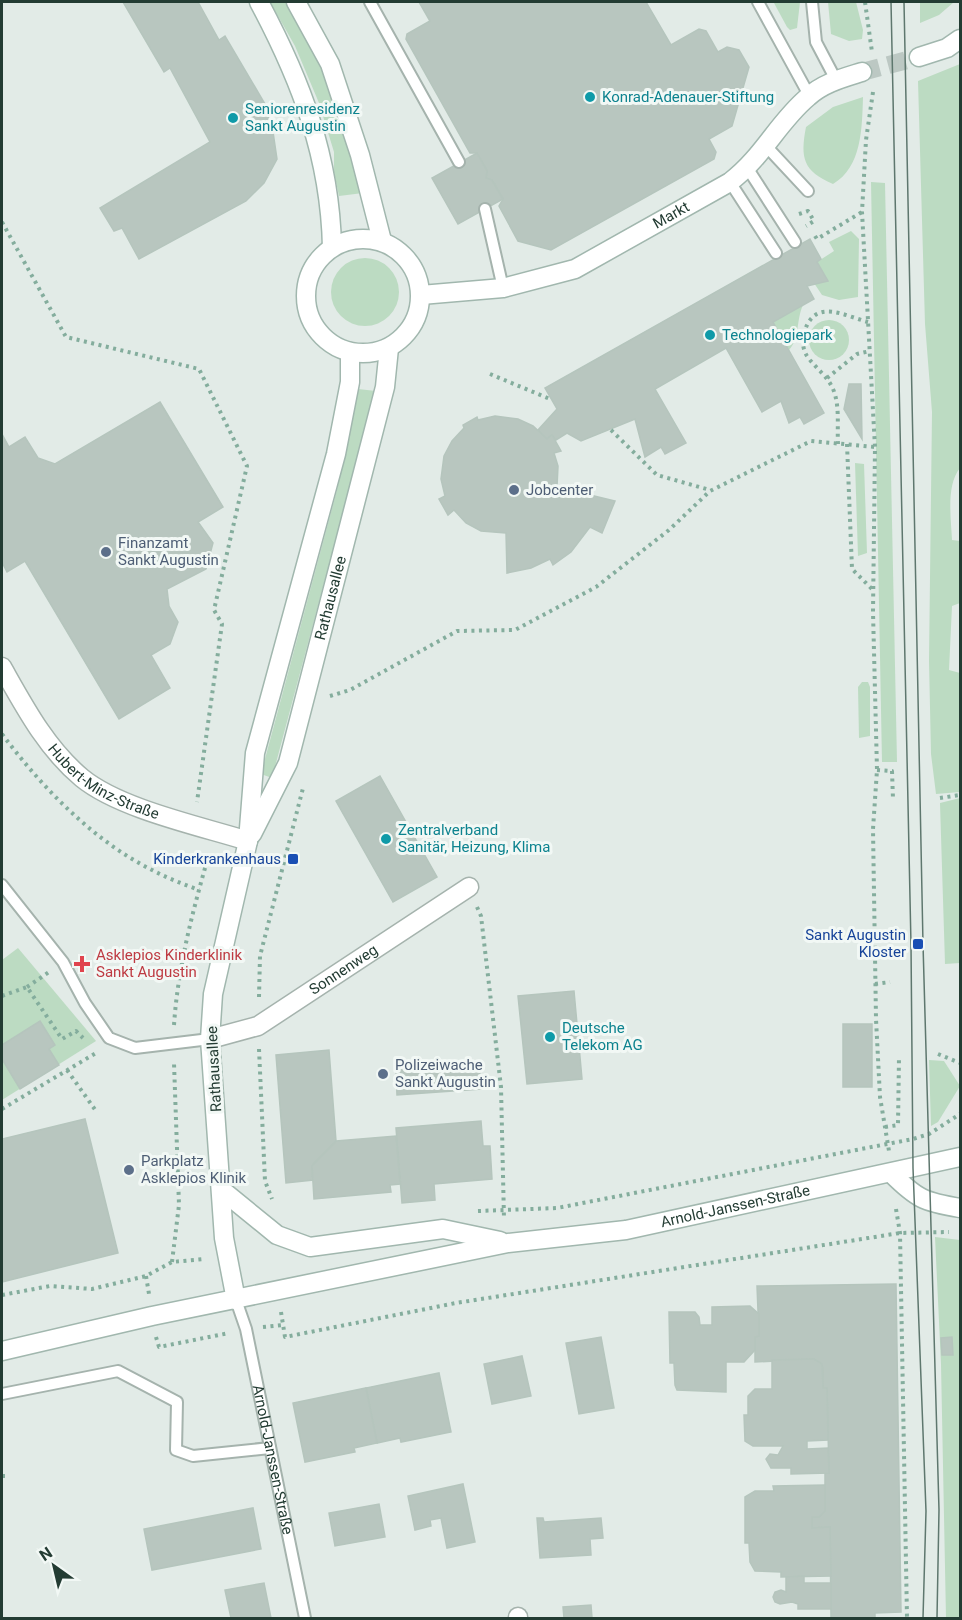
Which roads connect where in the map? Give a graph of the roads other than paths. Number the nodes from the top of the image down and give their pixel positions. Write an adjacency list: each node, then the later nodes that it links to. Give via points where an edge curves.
1 (259, 2): 19 (street, via 309,109 331,205)
2 (296, 2): 17 (street, via 330,64 360,155)
3 (370, 2): 12 (lane)
4 (758, 2): 10 (lane)
5 (812, 2): 9 (lane, via 816,42)
6 (960, 39): 7 (street, via 947,48)
7 (919, 57)
8 (869, 72): 9 (street, Markt)
9 (836, 80): 10 (street, Markt)
10 (809, 95): 11 (street, Markt)
11 (767, 147): 13 (street, Markt); 15 (lane)
12 (459, 162)
13 (748, 169): 14 (street, Markt); 18 (lane)
14 (730, 182): 20 (lane); 21 (street, Markt, via 575,269)
15 (808, 192)
16 (485, 209): 21 (lane)
17 (382, 241): 19 (street, via 361,238); 22 (street, via 410,261)
18 (795, 242)
19 (332, 247): 24 (street, via 311,271 306,303 320,334)
20 (777, 253)
21 (503, 288): 22 (street, Markt)
22 (421, 295): 23 (street, via 414,323)
23 (389, 348): 24 (street, via 370,353); 26 (street, Rathausallee, via 385,387 288,763)
24 (350, 352): 26 (street, Rathausallee, via 350,382 336,454 255,753)
25 (2, 667): 26 (street, Hubert-Minz-Straße, via 40,734 82,778 134,806)
26 (248, 841): 29 (street, Rathausallee, via 213,994)
27 (2, 885): 29 (lane, via 63,962 109,1038 135,1048)
28 (469, 887): 29 (street, Sonnenweg, via 258,1026)
29 (210, 1039): 32 (street, Rathausallee)
30 (960, 1157): 31 (street, Arnold-Janssen-Straße)
31 (891, 1173): 33 (street, via 914,1196); 34 (street, Arnold-Janssen-Straße, via 626,1230)
32 (223, 1191): 34 (street, Arnold-Janssen-Straße, via 277,1235 310,1247 442,1229); 35 (street, Rathausallee, via 226,1257)
33 (960, 1208)
34 (508, 1243): 35 (street, Arnold-Janssen-Straße)
35 (236, 1300): 36 (street, Arnold-Janssen-Straße); 38 (lane, Arnold-Janssen-Straße, via 246,1329)
36 (2, 1352)
37 (2, 1394): 38 (lane, via 118,1371 177,1402 176,1450 193,1456)
38 (270, 1448): 39 (lane, Arnold-Janssen-Straße)
39 (305, 1618)

